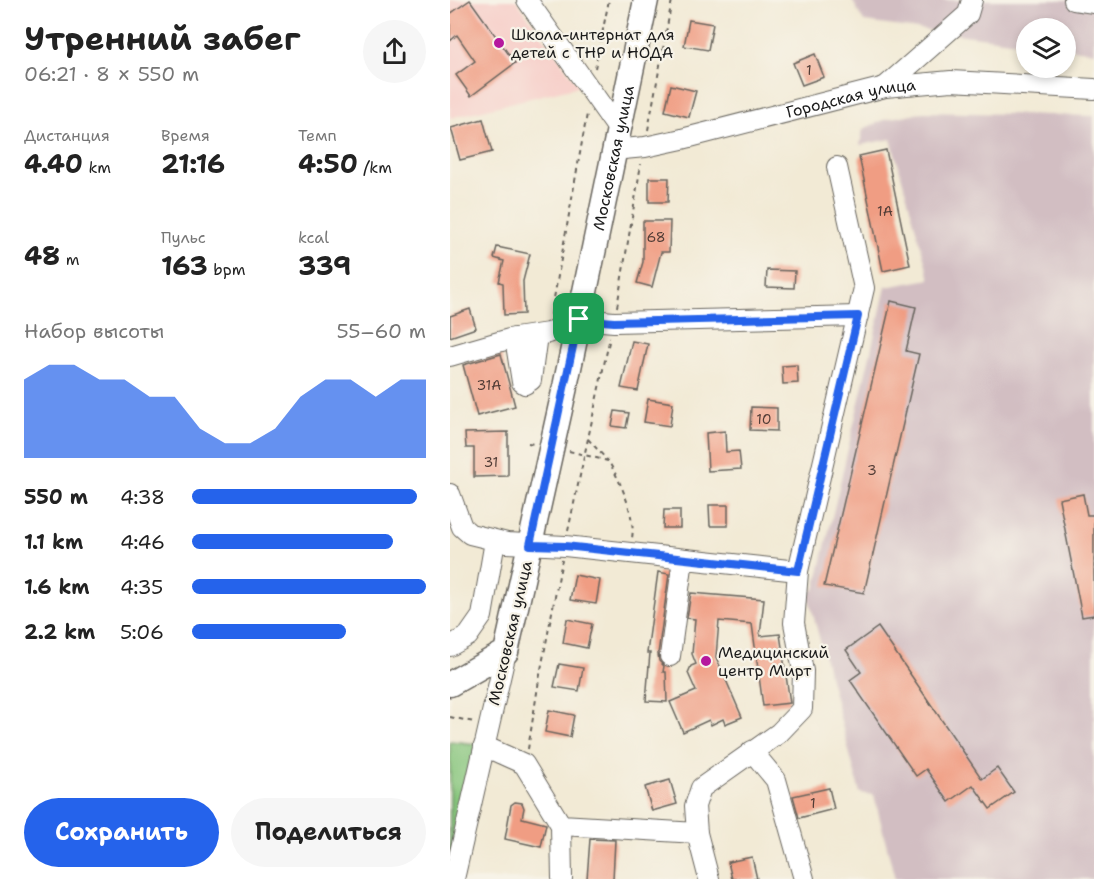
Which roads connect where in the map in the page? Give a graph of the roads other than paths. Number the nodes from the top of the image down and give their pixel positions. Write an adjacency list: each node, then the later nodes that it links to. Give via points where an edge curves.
1 (527, 0): 8 (street)
2 (646, 0): 8 (main road, Московская улица)
3 (972, 0): 6 (street, via 968,14)
4 (1074, 0): 5 (street)
5 (1094, 3)
6 (885, 87): 7 (street, Городская улица, via 951,81); 8 (street, Городская улица, via 645,147)
7 (1094, 89)
8 (616, 140): 11 (main road, Московская улица)
9 (837, 167): 10 (street, via 864,288)
10 (858, 316): 11 (street, via 614,322); 19 (street)
11 (579, 319): 12 (street); 17 (main road, Московская улица)
12 (542, 334): 13 (street); 13 (street, via 531,380 525,384)
13 (515, 338): 14 (street)
14 (450, 356)
15 (450, 494): 16 (street, via 462,527 470,534)
16 (495, 540): 17 (street); 20 (street, via 482,616 468,636)
17 (530, 545): 18 (street); 21 (main road, Московская улица)
18 (683, 559): 19 (street); 22 (street)
19 (798, 571): 25 (street, via 794,623 802,671 802,709 779,733)
20 (450, 646)
21 (506, 652): 23 (main road); 24 (street, Московская улица)
22 (670, 656)
23 (450, 684)
24 (484, 746): 26 (street, via 524,764); 28 (street, Московская улица)
25 (752, 751): 27 (street, via 701,788 695,806); 31 (street, via 776,780)
26 (561, 825): 27 (street); 29 (street)
27 (698, 833): 30 (street)
28 (454, 879)
29 (562, 879)
30 (709, 879)
31 (804, 879)

